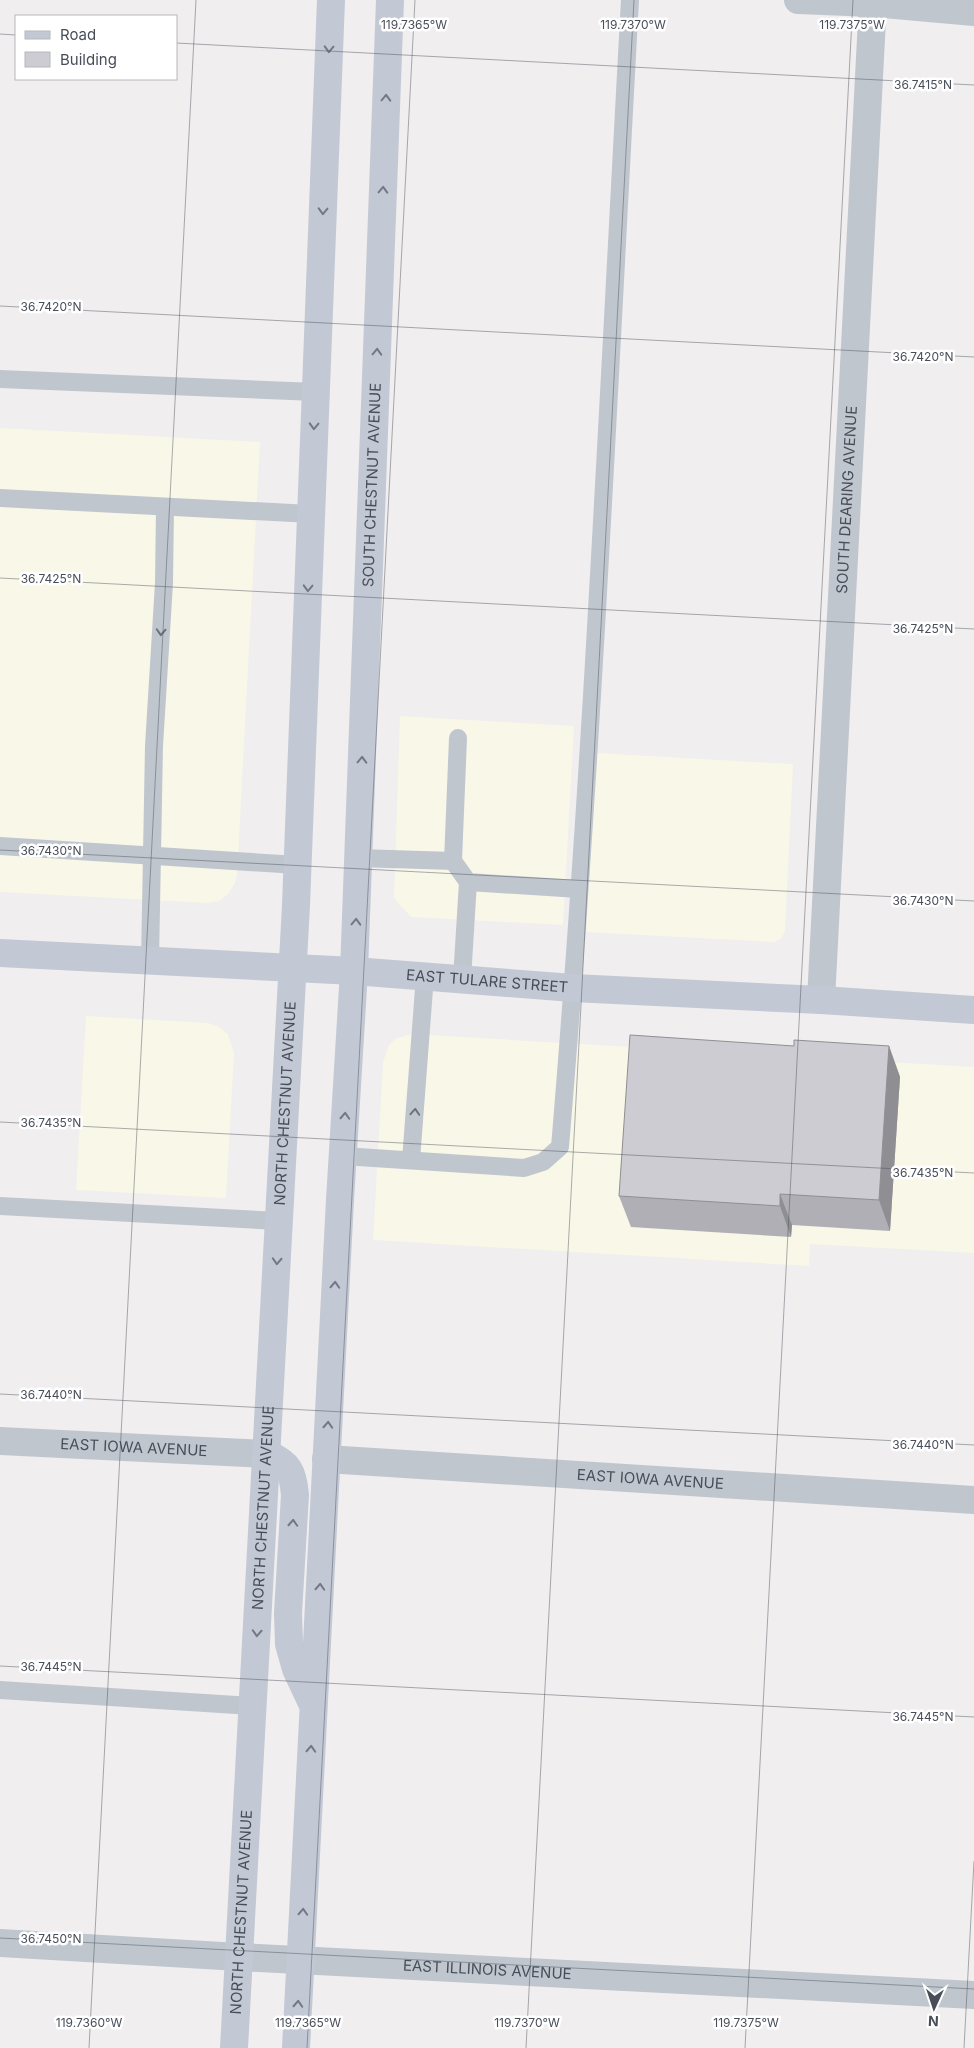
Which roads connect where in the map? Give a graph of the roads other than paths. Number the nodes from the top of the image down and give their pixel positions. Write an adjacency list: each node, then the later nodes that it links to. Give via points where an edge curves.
1 (331, 0): 8 (main road, one-way to 8)
2 (390, 0): 15 (main road, SOUTH CHESTNUT AVENUE, one-way to 2)
3 (630, 0): 19 (lane, via 602,534)
4 (798, 0): 5 (street)
5 (873, 1): 6 (street); 27 (street, SOUTH DEARING AVENUE)
6 (974, 12)
7 (0, 380): 8 (lane)
8 (316, 392): 11 (main road, one-way to 11)
9 (0, 498): 10 (lane)
10 (165, 507): 11 (lane); 14 (lane, one-way to 14)
11 (311, 514): 17 (main road, one-way to 17)
12 (458, 738): 16 (lane)
13 (0, 846): 14 (lane)
14 (152, 856): 17 (lane); 21 (lane)
15 (358, 858): 16 (lane); 23 (main road, SOUTH CHESTNUT AVENUE, one-way to 15)
16 (453, 861): 18 (lane)
17 (297, 866): 22 (main road)
18 (468, 882): 19 (lane); 25 (lane)
19 (579, 890): 26 (lane)
20 (0, 953): 21 (main road, EAST TULARE STREET)
21 (150, 961): 22 (main road, EAST TULARE STREET)
22 (292, 968): 23 (main road, EAST TULARE STREET); 32 (main road, NORTH CHESTNUT AVENUE)
23 (354, 971): 24 (main road, EAST TULARE STREET); 29 (main road, one-way to 23)
24 (425, 976): 25 (main road, EAST TULARE STREET); 30 (lane, one-way to 24)
25 (462, 979): 26 (main road, EAST TULARE STREET)
26 (573, 988): 27 (main road, EAST TULARE STREET); 30 (lane, via 560,1147 543,1162 524,1168)
27 (821, 1000): 28 (main road, EAST TULARE STREET)
28 (974, 1010)
29 (343, 1156): 30 (lane); 35 (main road, one-way to 29)
30 (411, 1160)
31 (0, 1206): 32 (lane)
32 (279, 1221): 34 (main road, NORTH CHESTNUT AVENUE, one-way to 34)
33 (0, 1440): 34 (street, EAST IOWA AVENUE)
34 (267, 1454): 38 (main road, NORTH CHESTNUT AVENUE, one-way to 38); 39 (main road, one-way to 34, via 296,1670 289,1644 293,1477 279,1459)
35 (326, 1459): 36 (street, EAST IOWA AVENUE); 39 (main road, one-way to 35)
36 (974, 1500)
37 (0, 1690): 38 (lane)
38 (252, 1706): 41 (main road, NORTH CHESTNUT AVENUE)
39 (314, 1707): 42 (main road, one-way to 39)
40 (0, 1942): 41 (street, EAST ILLINOIS AVENUE)
41 (239, 1957): 42 (street, EAST ILLINOIS AVENUE); 44 (main road, NORTH CHESTNUT AVENUE)
42 (301, 1960): 43 (street, EAST ILLINOIS AVENUE); 45 (main road, one-way to 42)
43 (974, 1996)
44 (234, 2048)
45 (296, 2048)

